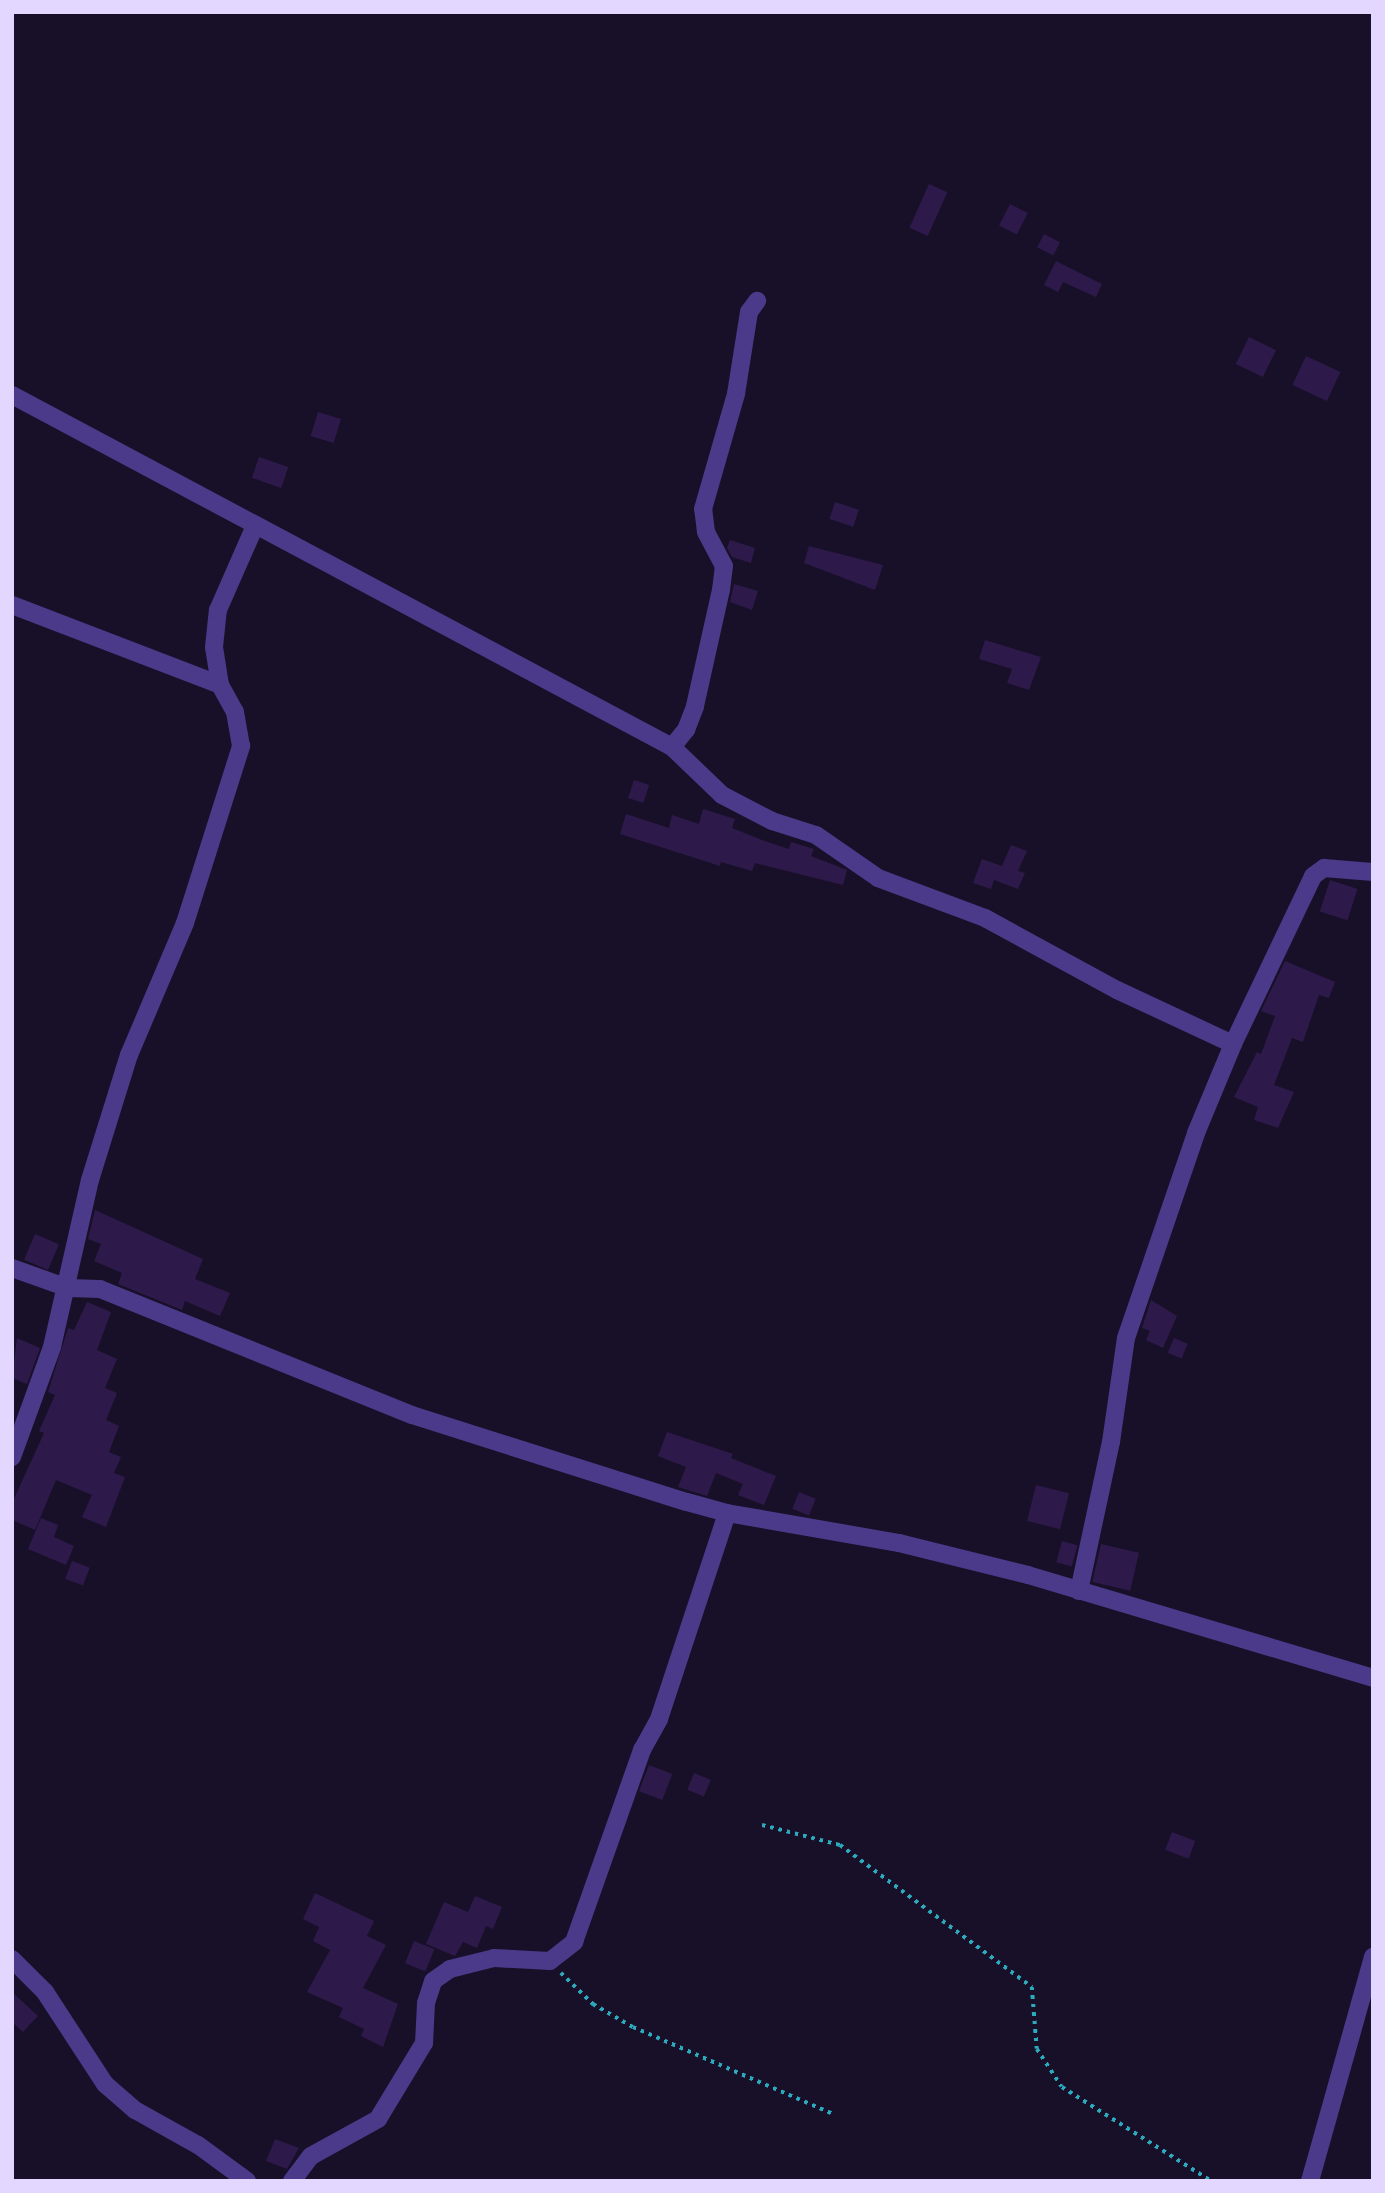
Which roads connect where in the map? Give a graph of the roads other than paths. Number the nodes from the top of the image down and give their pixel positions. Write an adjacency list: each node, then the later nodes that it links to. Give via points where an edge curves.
1 (757, 301): 6 (street, via 749,312 736,394 703,509 706,532 724,566 721,590 695,706 686,730)
2 (12, 395): 3 (street)
3 (254, 528): 5 (street, via 218,610 214,647); 6 (street)
4 (12, 605): 5 (street)
5 (220, 685): 10 (street, via 235,712 241,746 185,923 128,1055 90,1180)
6 (672, 747): 8 (street, via 722,795 772,821 816,835 878,878 985,918 1117,990)
7 (1373, 872): 8 (street, via 1324,868 1312,876)
8 (1233, 1044): 13 (street, via 1196,1133 1126,1338 1111,1442)
9 (12, 1268): 10 (street)
10 (68, 1288): 11 (street); 12 (street, via 100,1289 412,1415)
11 (12, 1457)
12 (727, 1513): 13 (street, via 899,1543); 18 (street, via 659,1719 642,1750 574,1942 550,1961 494,1958 450,1969 433,1981 426,2003 425,2043 378,2119 311,2156)
13 (1079, 1591): 14 (street)
14 (1373, 1678)
15 (1373, 1957): 19 (street)
16 (12, 1959): 17 (street, via 50,2000 105,2084 135,2110 198,2145)
17 (247, 2181)
18 (292, 2181)
19 (1310, 2181)

